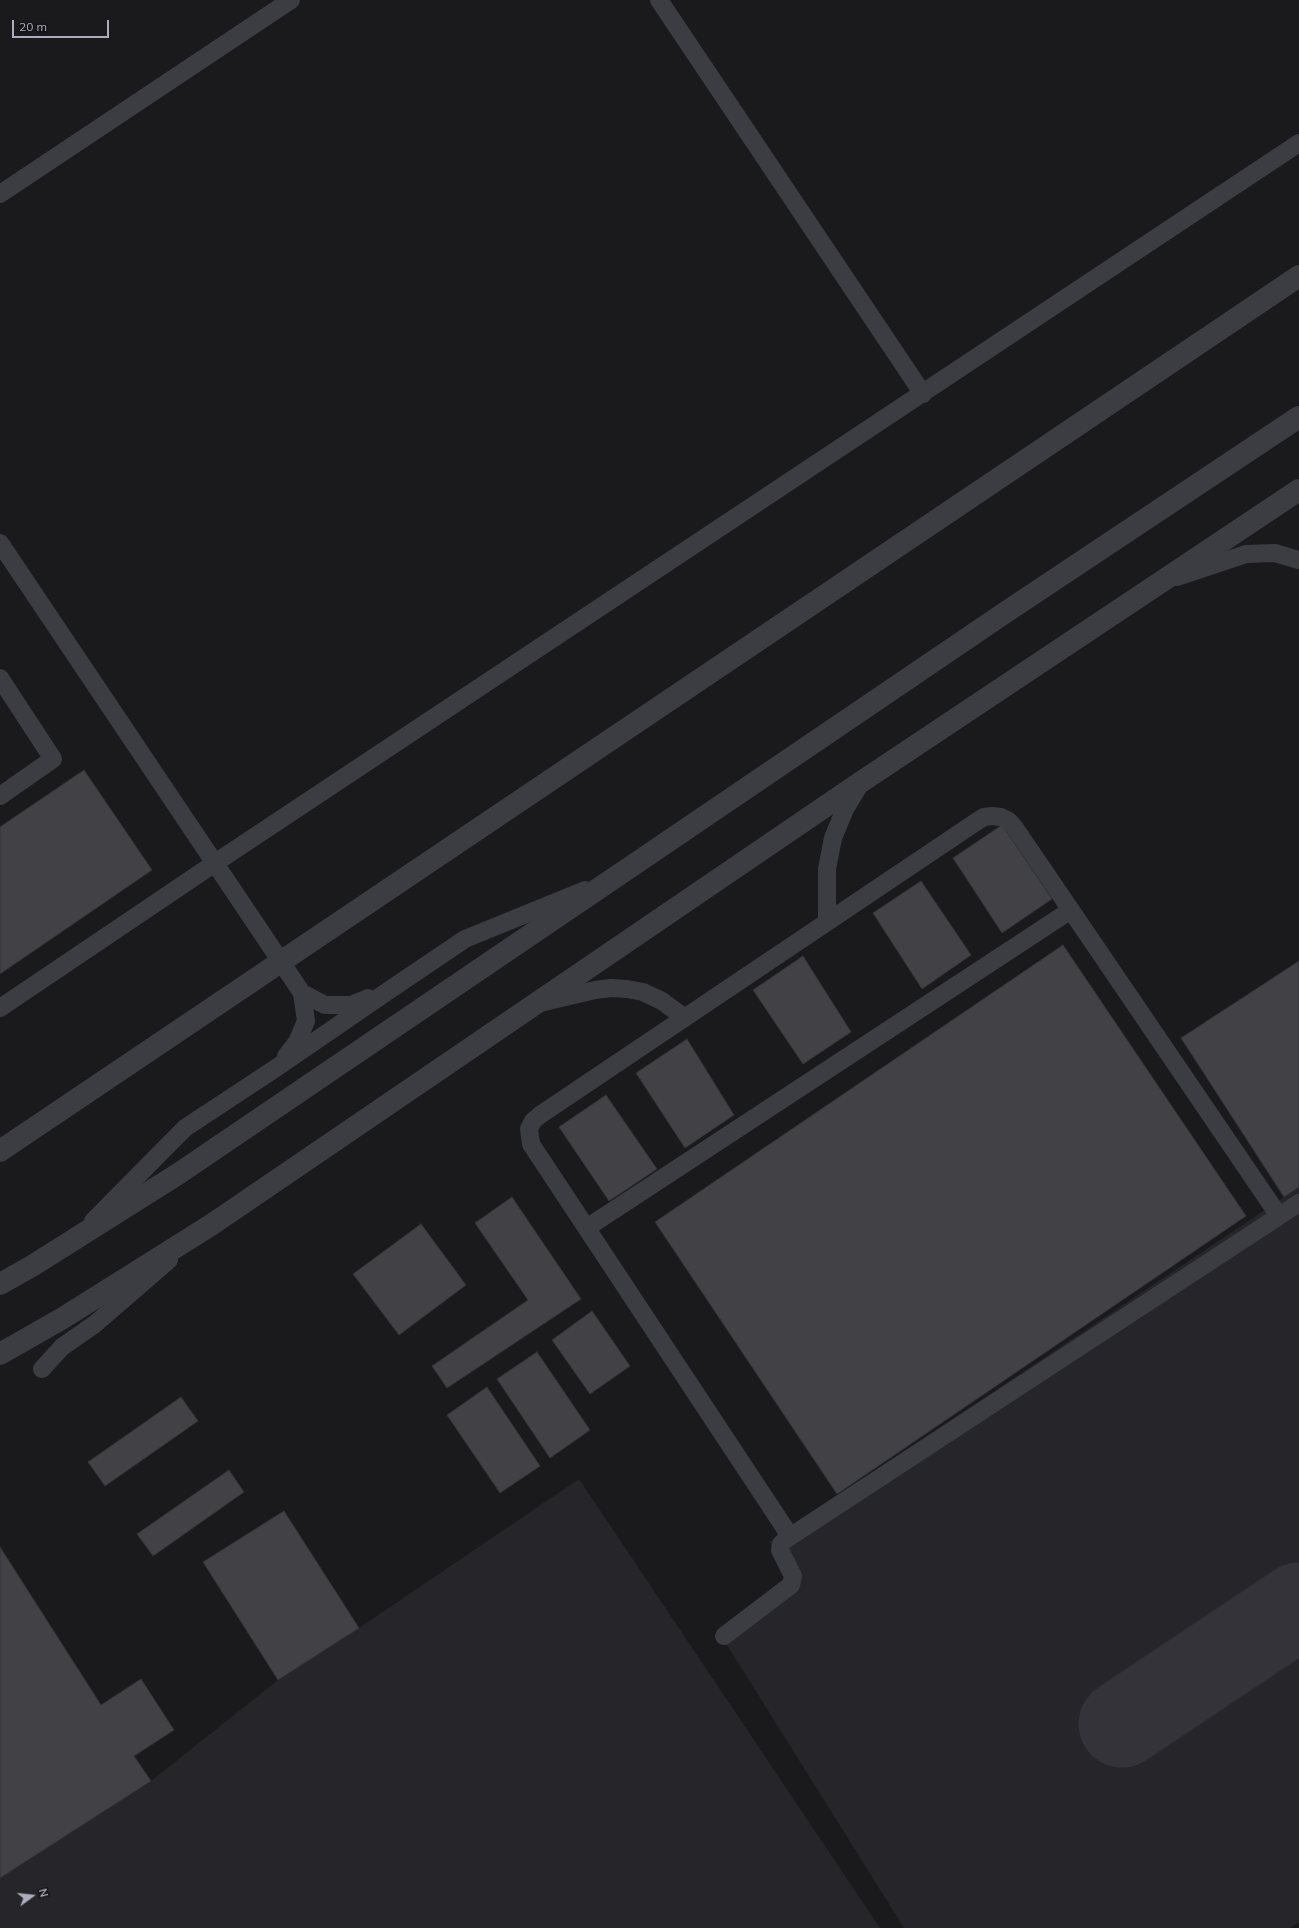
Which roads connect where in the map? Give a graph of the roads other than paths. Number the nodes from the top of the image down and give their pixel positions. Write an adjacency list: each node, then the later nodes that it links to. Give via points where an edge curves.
1 (291, 0): 4 (lane)
2 (659, 0): 6 (lane)
3 (1299, 144): 6 (lane)
4 (0, 194)
5 (1299, 276): 19 (street)
6 (923, 394): 15 (lane)
7 (1299, 417): 16 (street)
8 (1299, 490): 11 (street)
9 (0, 543): 15 (lane)
10 (1299, 560): 11 (lane, via 1275,553 1246,554)
11 (1159, 583): 13 (street)
12 (0, 678): 14 (lane, via 53,758)
13 (861, 782): 18 (lane, via 845,809 833,838 827,869); 22 (street)
14 (0, 796)
15 (215, 863): 19 (lane); 23 (lane)
16 (610, 880): 20 (lane, via 465,939); 31 (street, via 184,1170)
17 (1071, 910): 18 (lane, via 1016,828 1009,821 992,816 980,820); 28 (lane); 30 (lane)
18 (827, 922): 24 (lane)
19 (281, 960): 21 (lane); 26 (street)
20 (388, 991): 21 (lane, via 351,1005 325,1005); 25 (lane)
21 (302, 993): 25 (lane, via 306,1021 297,1042)
22 (534, 1005): 24 (lane, via 595,990 627,989 643,992 662,1001); 29 (street)
23 (0, 1008)
24 (685, 1018): 30 (lane, via 540,1115 529,1129 531,1144)
25 (276, 1068): 31 (lane, via 185,1128)
26 (0, 1151)
27 (1299, 1203): 28 (lane)
28 (1279, 1216): 35 (lane)
29 (211, 1224): 33 (street, via 63,1318); 34 (lane, via 95,1324 62,1347)
30 (588, 1228): 35 (lane)
31 (77, 1238): 32 (street)
32 (0, 1284)
33 (0, 1354)
34 (42, 1369)
35 (790, 1536): 36 (lane, via 781,1544 780,1550 793,1576 791,1585)
36 (724, 1636)

